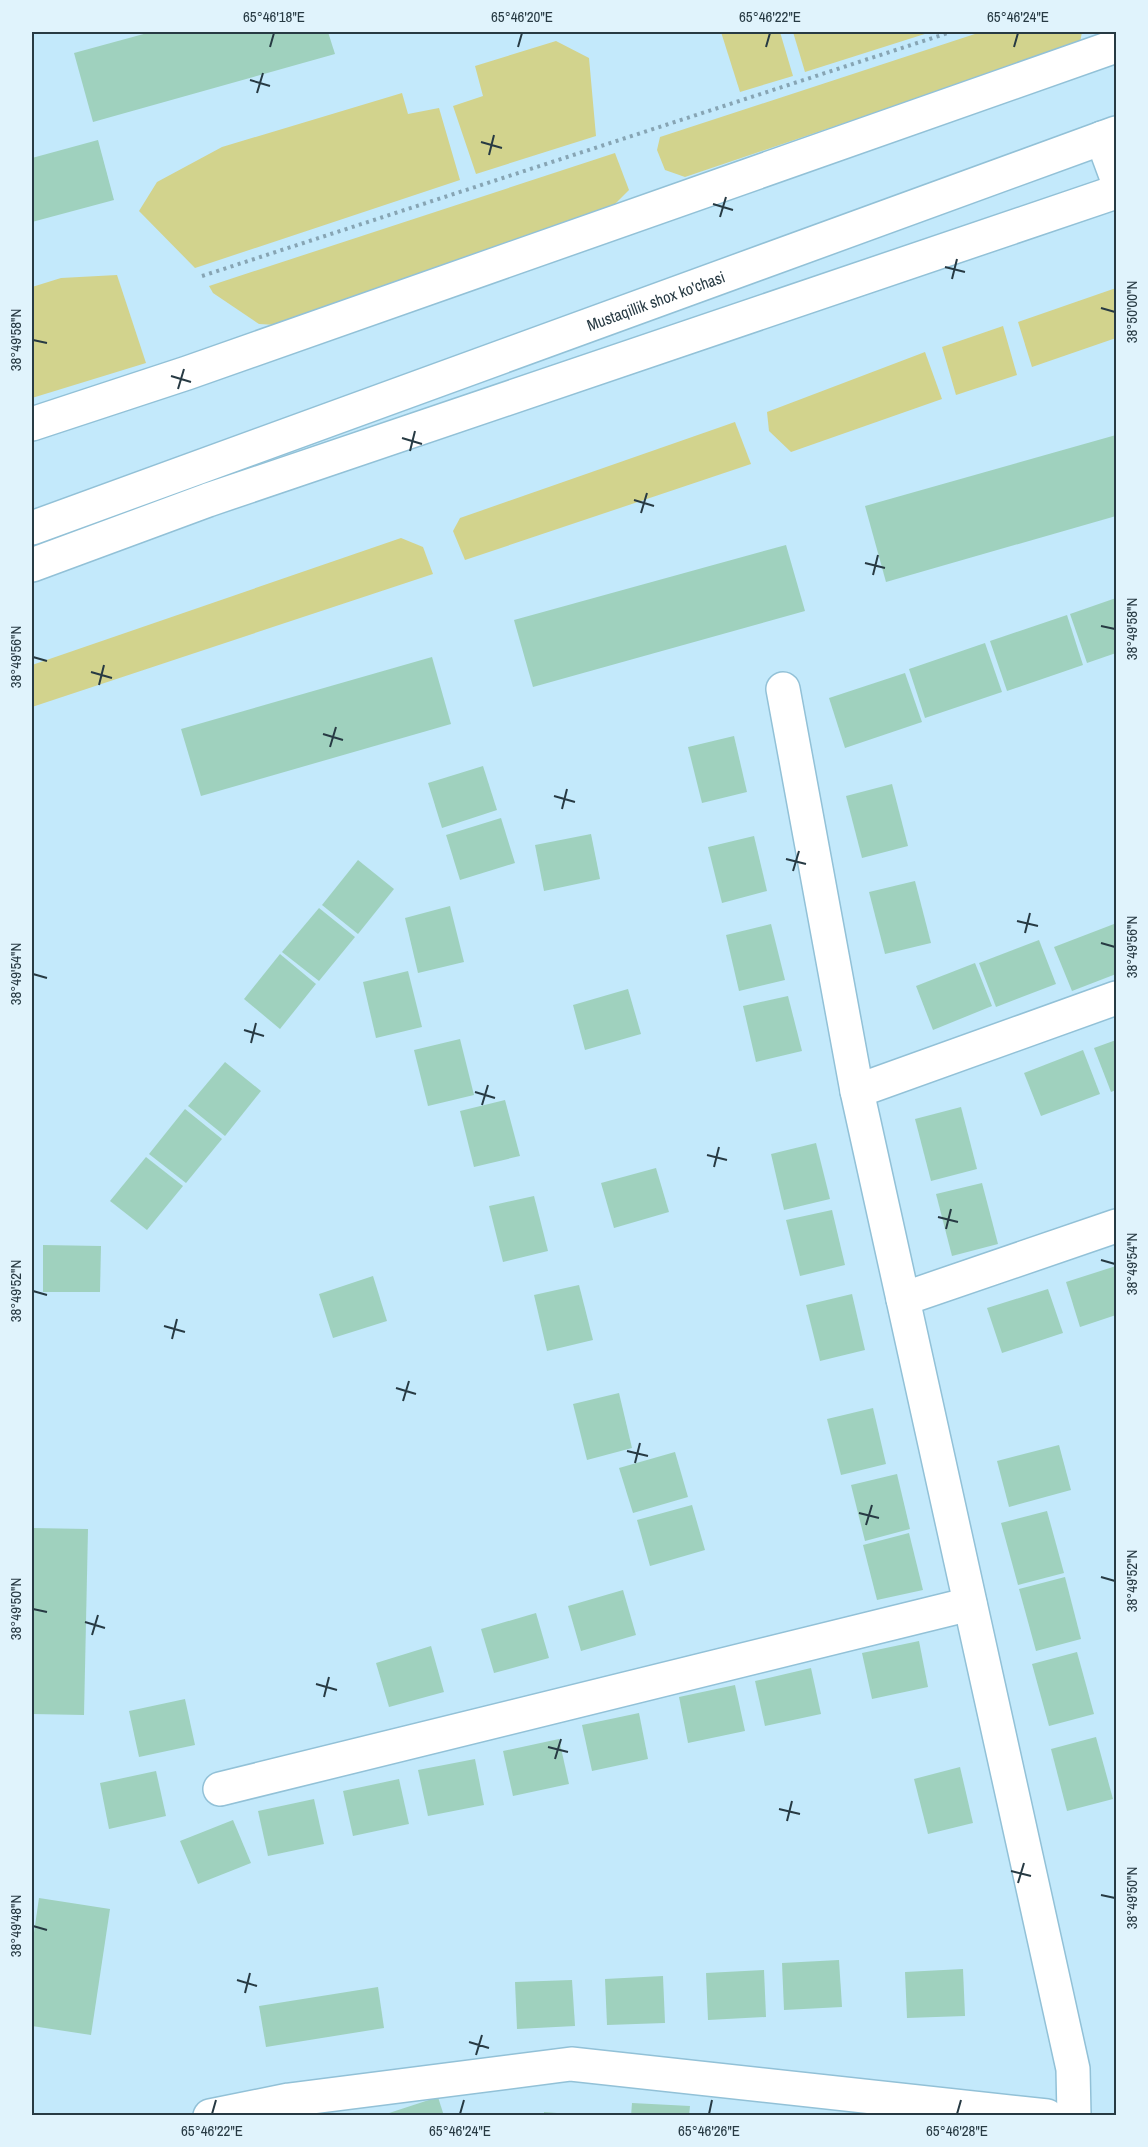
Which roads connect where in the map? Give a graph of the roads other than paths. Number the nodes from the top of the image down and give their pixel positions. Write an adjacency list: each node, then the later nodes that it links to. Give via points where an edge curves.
1 (1116, 46): 5 (street)
2 (1109, 136): 3 (street); 6 (street, Mustaqillik shox ko'chasi)
3 (1116, 176)
4 (1116, 192): 7 (street, via 208,500)
5 (32, 424)
6 (32, 528)
7 (32, 565)
8 (783, 689): 10 (street)
9 (1116, 998): 10 (street)
10 (857, 1091): 12 (street)
11 (1116, 1226): 12 (street)
12 (903, 1299): 13 (street)
13 (970, 1604): 14 (street); 17 (street, via 1073,2069)
14 (220, 1789)
15 (210, 2115): 16 (street, via 289,2100 571,2064)
16 (1047, 2115)
17 (1074, 2115)

